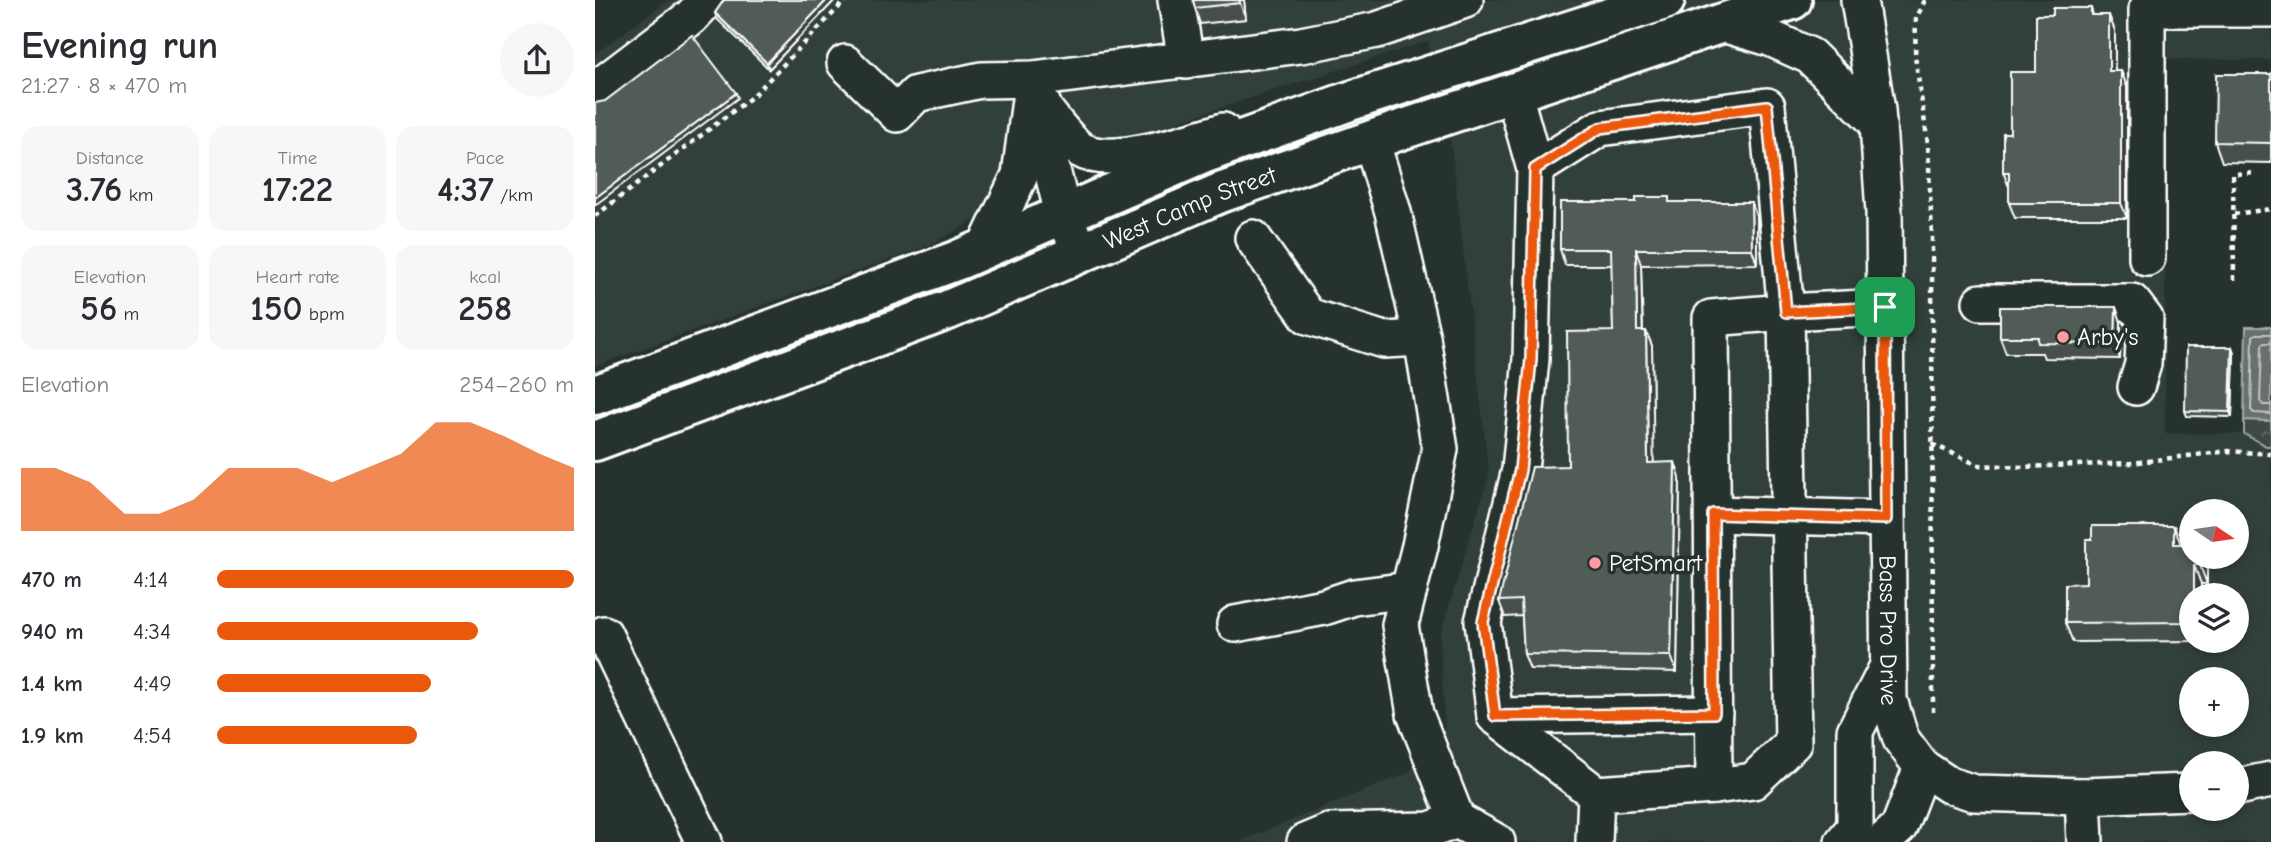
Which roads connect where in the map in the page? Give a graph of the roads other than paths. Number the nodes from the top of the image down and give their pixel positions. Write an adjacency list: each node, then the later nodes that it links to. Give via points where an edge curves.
1 (707, 0): 12 (street)
2 (1177, 0): 10 (street)
3 (1465, 0): 10 (street, via 1377,30)
4 (1665, 0): 8 (main road, West Camp Street)
5 (1792, 0): 9 (main road, West Camp Street)
6 (1859, 0): 15 (street, Bass Pro Drive)
7 (2266, 6): 23 (street, via 2147,9)
8 (1614, 8): 16 (main road, West Camp Street)
9 (1723, 24): 14 (main road, West Camp Street); 15 (street, via 1810,56)
10 (1186, 61): 13 (street)
11 (845, 63): 13 (street, via 897,114 916,94 981,80)
12 (595, 90)
13 (1038, 94): 16 (street, via 1080,149 1099,157 1139,154 1245,125); 19 (street); 21 (street, via 1020,175)
14 (1514, 94): 17 (main road, West Camp Street); 18 (street)
15 (1878, 123): 25 (street, Bass Pro Drive)
16 (1271, 129): 19 (main road, West Camp Street)
17 (1371, 140): 22 (main road, West Camp Street, via 1220,193); 27 (street)
18 (1535, 169): 26 (street, via 1600,128 1767,106); 39 (street, via 1531,359 1520,470 1483,622)
19 (1063, 214): 21 (main road, West Camp Street); 22 (street)
20 (1253, 238): 27 (street, via 1308,316 1384,340)
21 (985, 248): 29 (main road, West Camp Street)
22 (1081, 253): 30 (main road, West Camp Street, via 948,310)
23 (2147, 258)
24 (1981, 302): 28 (street, via 2132,302 2145,319 2143,364)
25 (1885, 307): 26 (street); 33 (street, Bass Pro Drive)
26 (1786, 312): 31 (street, via 1711,318); 32 (street)
27 (1422, 338): 34 (street, via 1440,449)
28 (2136, 387)
29 (595, 395)
30 (595, 441)
31 (1713, 514): 32 (street); 38 (street)
32 (1789, 515): 33 (street); 43 (street, via 1793,743 1753,781)
33 (1886, 519): 37 (street, Bass Pro Drive)
34 (1409, 590): 35 (street, via 1353,597); 47 (street, via 1400,625 1415,714)
35 (1235, 624)
36 (604, 634): 49 (street)
37 (1888, 665): 40 (street, Bass Pro Drive, via 1889,700 1901,739); 53 (street, via 1855,731 1854,827)
38 (1714, 713): 39 (street); 43 (street)
39 (1495, 716): 45 (street)
40 (1922, 767): 46 (street, Bass Pro Drive, via 1949,785 1974,793); 54 (street, via 1899,827)
41 (2271, 780): 42 (street)
42 (2249, 785)
43 (1714, 786): 45 (street)
44 (2179, 792): 46 (street, Bass Pro Drive)
45 (1596, 794): 52 (street)
46 (2083, 796): 55 (street)
47 (1457, 820): 48 (street); 51 (street)
48 (1395, 836): 50 (street, via 1329,832)
49 (704, 842)
50 (1305, 842)
51 (1497, 842)
52 (1594, 842)
53 (1843, 842)
54 (1882, 842)
55 (2085, 842)

